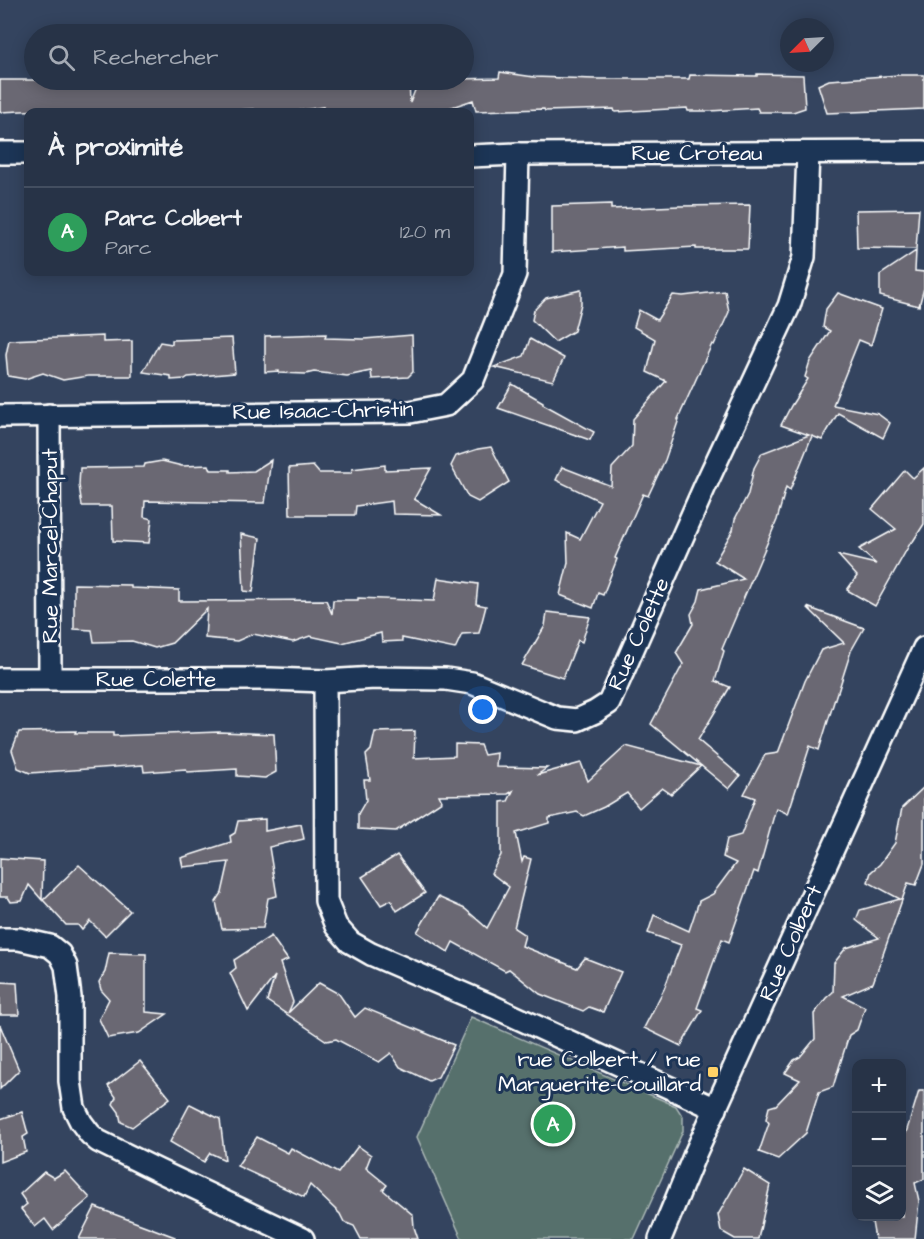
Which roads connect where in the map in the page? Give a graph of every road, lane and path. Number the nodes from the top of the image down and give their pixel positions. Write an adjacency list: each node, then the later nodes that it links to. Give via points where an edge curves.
1 (924, 152): 4 (street, Rue Croteau)
2 (0, 153): 3 (street)
3 (24, 153)
4 (808, 153): 5 (street, Rue Croteau); 12 (street, Rue Colette, via 804,257 789,306 609,704 577,720 557,718 472,683 375,678)
5 (518, 154): 6 (street, Rue Croteau); 7 (street, Rue Isaac-Christin, via 515,274 473,380 446,405 410,412)
6 (474, 156)
7 (49, 415): 8 (street, Rue Isaac-Christin); 10 (street, Rue Marcel-Chaput)
8 (0, 416)
9 (924, 648): 14 (street, Rue Colbert)
10 (50, 678): 11 (street, Rue Colette); 12 (street, Rue Colette)
11 (0, 679)
12 (326, 681): 14 (street, via 326,901 336,926 350,942)
13 (0, 939): 15 (street, via 50,946 66,966 70,1081 74,1108 90,1134 148,1166)
14 (716, 1109): 16 (street, Rue Colbert)
15 (303, 1239)
16 (660, 1239)

